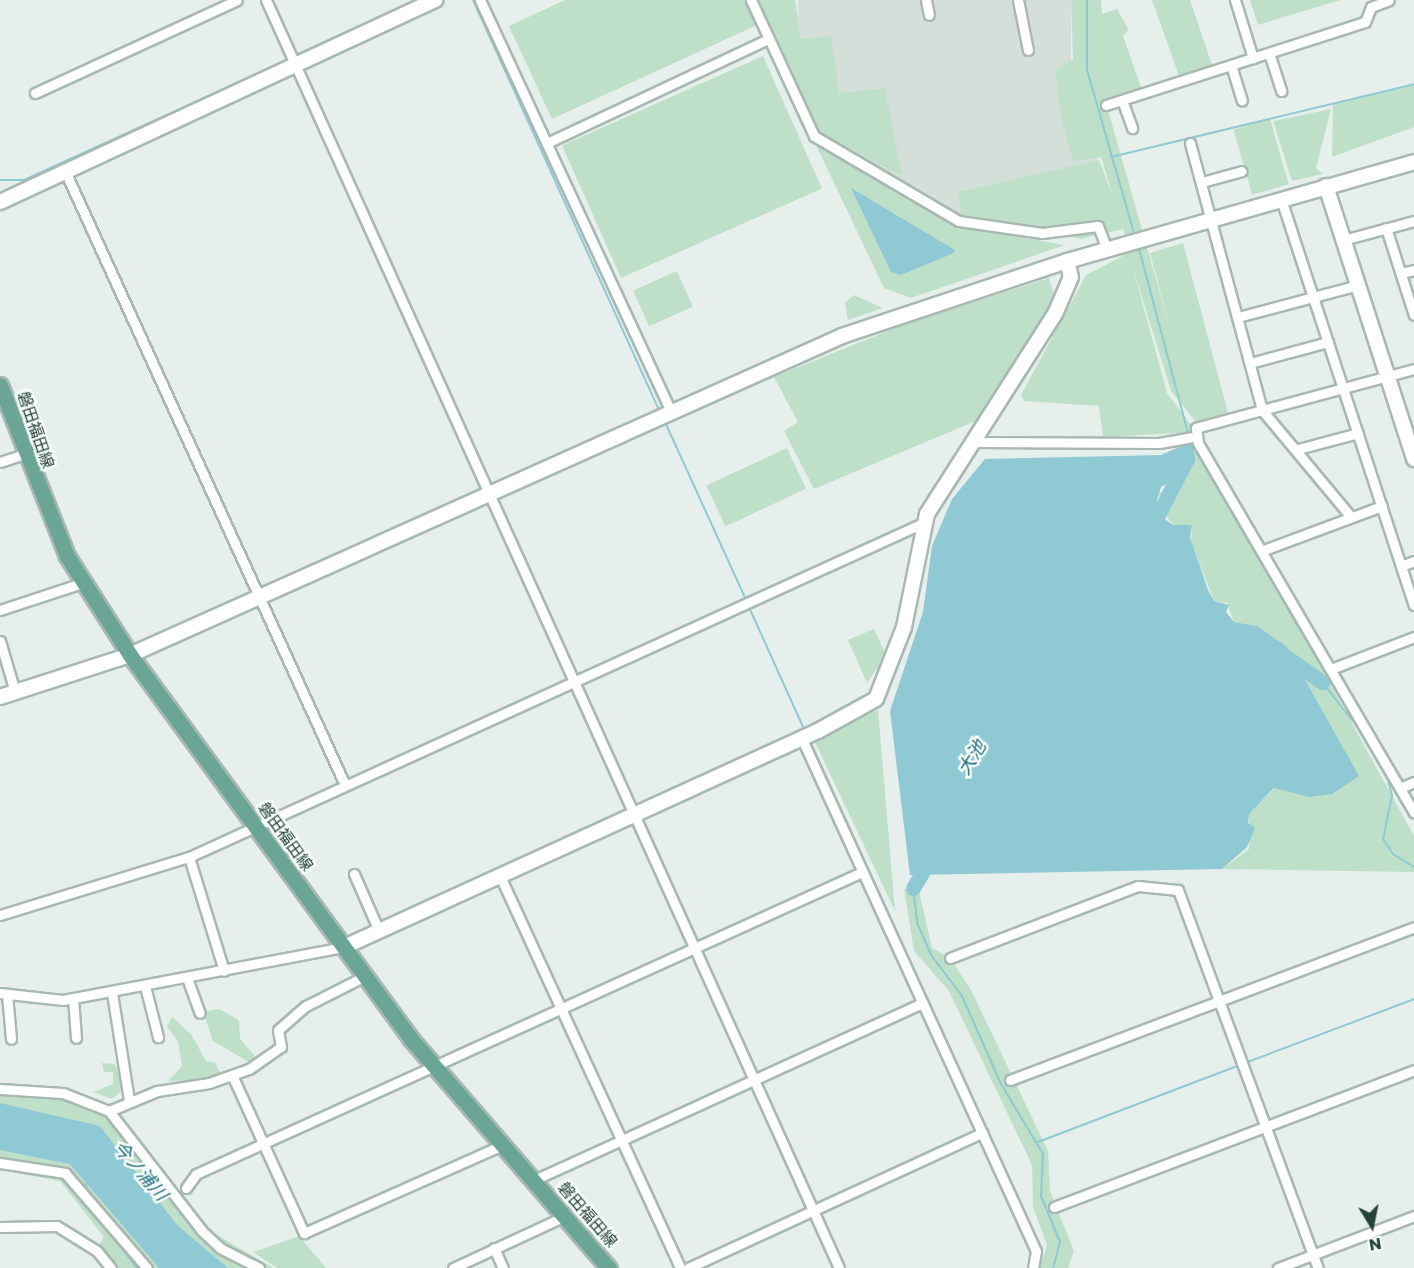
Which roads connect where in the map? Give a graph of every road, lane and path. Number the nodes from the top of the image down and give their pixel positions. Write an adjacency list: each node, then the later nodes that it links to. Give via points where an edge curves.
1 (237, 0): 18 (street)
2 (266, 0): 15 (street)
3 (435, 0): 15 (street)
4 (480, 0): 23 (street)
5 (751, 0): 11 (street)
6 (926, 0): 10 (street)
7 (1018, 0): 12 (street)
8 (1235, 0): 14 (street)
9 (1389, 0): 13 (street, via 1371,7 1365,22)
10 (929, 15)
11 (768, 39): 23 (street); 36 (street, via 814,136 960,221 1042,233 1098,226)
12 (1028, 50)
13 (1269, 53): 14 (street); 17 (street)
14 (1254, 58): 16 (street)
15 (297, 63): 26 (street); 59 (street)
16 (1231, 65): 19 (street); 20 (street)
17 (1281, 92)
18 (35, 93)
19 (1122, 100): 21 (street); 22 (street)
20 (1242, 100)
21 (1106, 105)
22 (1132, 128)
23 (549, 142): 51 (street)
24 (1190, 143): 28 (street)
25 (1414, 162): 29 (street)
26 (64, 169): 31 (street); 67 (street)
27 (1242, 171): 28 (street)
28 (1202, 182): 32 (street)
29 (1326, 186): 30 (street); 35 (street)
30 (1281, 199): 32 (street); 41 (street)
31 (0, 202)
32 (1213, 217): 36 (street); 43 (street)
33 (1414, 221): 34 (street)
34 (1386, 228): 35 (street); 39 (street)
35 (1343, 240): 40 (street)
36 (1107, 249): 37 (street)
37 (1067, 261): 51 (street, via 842,336); 54 (street, via 1071,277 1055,314)
38 (1414, 270): 39 (street)
39 (1401, 273): 42 (street)
40 (1358, 285): 41 (street); 47 (street)
41 (1313, 297): 43 (street); 44 (street)
42 (1414, 315)
43 (1238, 317): 45 (street)
44 (1328, 342): 45 (street); 49 (street)
45 (1250, 363): 50 (street)
46 (1414, 369): 47 (street)
47 (1387, 376): 49 (street); 57 (street)
48 (0, 384): 56 (main road, 磐田福田線)
49 (1343, 388): 50 (street); 52 (street)
50 (1262, 410): 53 (street, via 1196,428); 55 (street)
51 (671, 412): 59 (street)
52 (1358, 433): 55 (street); 60 (street)
53 (1197, 436): 54 (street, via 1159,443); 63 (street)
54 (975, 442): 62 (street, via 936,495)
55 (1298, 449): 61 (street)
56 (24, 454): 58 (street); 66 (main road, 磐田福田線)
57 (1414, 459)
58 (0, 462)
59 (488, 495): 67 (street); 74 (street)
60 (1382, 506): 61 (street); 65 (street)
61 (1351, 517): 63 (street)
62 (923, 523): 74 (street); 77 (street, via 904,627 876,699)
63 (1261, 551): 73 (street)
64 (1414, 561): 65 (street)
65 (1401, 566): 68 (street)
66 (82, 584): 69 (street); 72 (main road, 磐田福田線)
67 (263, 595): 72 (street); 79 (street)
68 (1414, 605)
69 (0, 610)
70 (1414, 637): 73 (street)
71 (0, 641): 75 (street)
72 (130, 655): 75 (street); 83 (main road, 磐田福田線)
73 (1331, 669): 80 (street)
74 (573, 682): 79 (street); 82 (street)
75 (15, 692): 76 (street)
76 (0, 697)
77 (802, 738): 82 (street); 85 (street)
78 (1414, 782): 80 (street)
79 (345, 785): 83 (street)
80 (1400, 788): 81 (street)
81 (1414, 813)
82 (633, 816): 87 (street); 92 (street)
83 (255, 827): 84 (street); 91 (main road, 磐田福田線)
84 (189, 857): 88 (street); 94 (street)
85 (862, 872): 92 (street); 102 (street)
86 (354, 874): 90 (street)
87 (500, 876): 90 (street); 103 (street)
88 (0, 915)
89 (1414, 927): 101 (street)
90 (378, 931): 91 (street)
91 (344, 947): 94 (street); 95 (main road, 磐田福田線)
92 (692, 949): 103 (street); 111 (street)
93 (950, 958): 101 (street, via 1138,886 1171,886 1178,890)
94 (224, 971): 96 (street)
95 (365, 976): 108 (main road, 磐田福田線); 110 (street, via 306,1006 278,1030 281,1047)
96 (187, 978): 97 (street); 104 (street)
97 (145, 986): 98 (street); 105 (street)
98 (112, 993): 100 (street); 114 (street)
99 (3, 994): 100 (street); 107 (street)
100 (73, 998): 106 (street)
101 (1219, 1000): 112 (street); 116 (street)
102 (923, 1003): 111 (street); 117 (street)
103 (561, 1006): 108 (street); 118 (street)
104 (200, 1013)
105 (158, 1036)
106 (76, 1038)
107 (11, 1039)
108 (434, 1065): 119 (street); 120 (main road, 磐田福田線)
109 (1414, 1070): 116 (street)
110 (232, 1075): 114 (street); 119 (street)
111 (753, 1080): 118 (street); 125 (street)
112 (1010, 1080)
113 (0, 1089): 115 (street, via 63,1093)
114 (129, 1100): 115 (street)
115 (109, 1110): 133 (street, via 202,1231 220,1248)
116 (1266, 1126): 124 (street); 130 (street)
117 (982, 1133): 125 (street); 140 (street, via 1036,1251)
118 (621, 1140): 122 (street); 137 (street)
119 (263, 1143): 120 (street, via 304,1233); 123 (street, via 196,1174)
120 (503, 1145): 122 (main road, 磐田福田線)
121 (0, 1163): 132 (street, via 65,1173)
122 (534, 1180): 126 (main road, 磐田福田線)
123 (186, 1188)
124 (1054, 1207)
125 (812, 1211): 138 (street); 139 (street)
126 (565, 1216): 129 (street); 136 (main road, 磐田福田線)
127 (1414, 1216): 130 (street)
128 (0, 1227): 131 (street, via 57,1226 96,1250)
129 (494, 1248): 134 (street); 135 (street)
130 (1314, 1254): 141 (street); 142 (street)
131 (111, 1268)
132 (147, 1268)
133 (259, 1268)
134 (453, 1268)
135 (503, 1268)
136 (609, 1268)
137 (680, 1268)
138 (688, 1268)
139 (838, 1268)
140 (1033, 1268)
141 (1278, 1268)
142 (1318, 1268)

